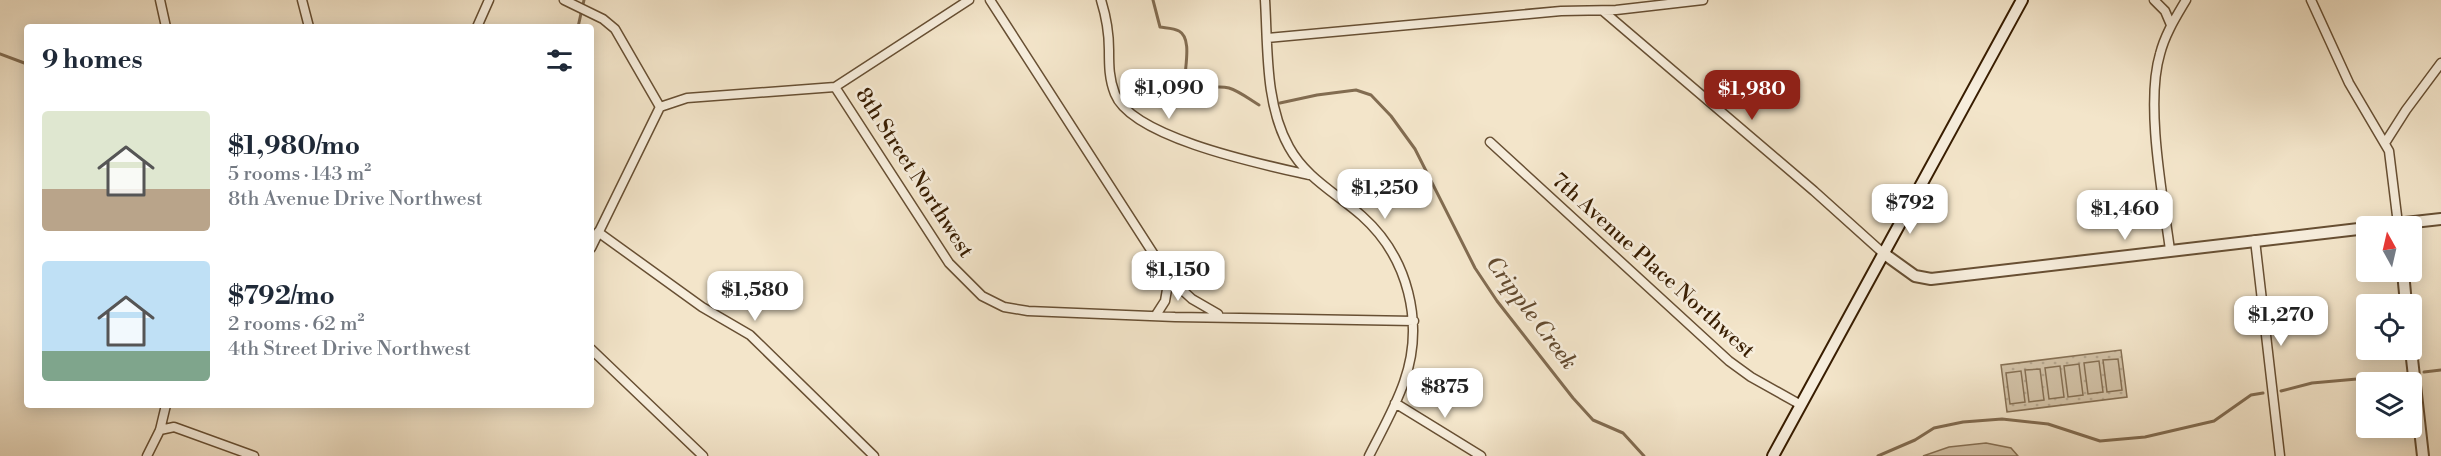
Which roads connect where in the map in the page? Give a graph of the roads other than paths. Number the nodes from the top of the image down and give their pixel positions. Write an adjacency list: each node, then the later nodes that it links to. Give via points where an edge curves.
1 (160, 0): 15 (street)
2 (302, 0): 16 (street)
3 (489, 0): 17 (street)
4 (564, 0): 22 (street, via 597,15 615,29)
5 (969, 0): 21 (street)
6 (990, 0): 35 (street)
7 (1101, 0): 25 (street, via 1108,26 1111,83 1116,97 1135,118 1186,141)
8 (1265, 0): 19 (street)
9 (1702, 0): 14 (street)
10 (2022, 0): 34 (street)
11 (2154, 0): 18 (street)
12 (2186, 0): 18 (street)
13 (2311, 0): 24 (street, via 2349,83)
14 (1603, 11): 19 (street, via 1561,11); 34 (street)
15 (165, 24)
16 (308, 24)
17 (478, 24)
18 (2171, 25): 33 (street, via 2159,54 2155,89)
19 (1267, 38): 25 (street, via 1278,123 1290,149)
20 (2441, 63): 24 (street)
21 (835, 87): 22 (street, via 687,98); 36 (street, 8th Street Northwest, via 942,253 990,301 1028,311)
22 (660, 107): 30 (street)
23 (1490, 142): 42 (street, 7th Avenue Place Northwest, via 1729,361)
24 (2385, 143): 26 (street)
25 (1309, 175): 38 (street, via 1361,215 1387,244 1405,278)
26 (2398, 216)
27 (2441, 219): 28 (street)
28 (2422, 222)
29 (2356, 229): 31 (street)
30 (598, 232): 32 (street); 48 (street, via 702,307 750,335)
31 (2255, 240): 33 (street); 52 (street)
32 (594, 241)
33 (2170, 250): 34 (street, via 1931,279 1915,276)
34 (1883, 253): 42 (street)
35 (1169, 278): 36 (street, via 1165,300); 37 (street, via 1198,303)
36 (1156, 315): 37 (street)
37 (1221, 316): 38 (street)
38 (1414, 321): 41 (street, via 1410,363)
39 (594, 352): 47 (street)
40 (2412, 360): 53 (street)
41 (1395, 403): 49 (street); 50 (street)
42 (1801, 405): 51 (street)
43 (165, 408): 44 (street)
44 (160, 430): 45 (street); 46 (street, via 174,427)
45 (147, 456)
46 (254, 456)
47 (703, 456)
48 (874, 456)
49 (1369, 456)
50 (1481, 456)
51 (1773, 456)
52 (2280, 456)
53 (2423, 456)

